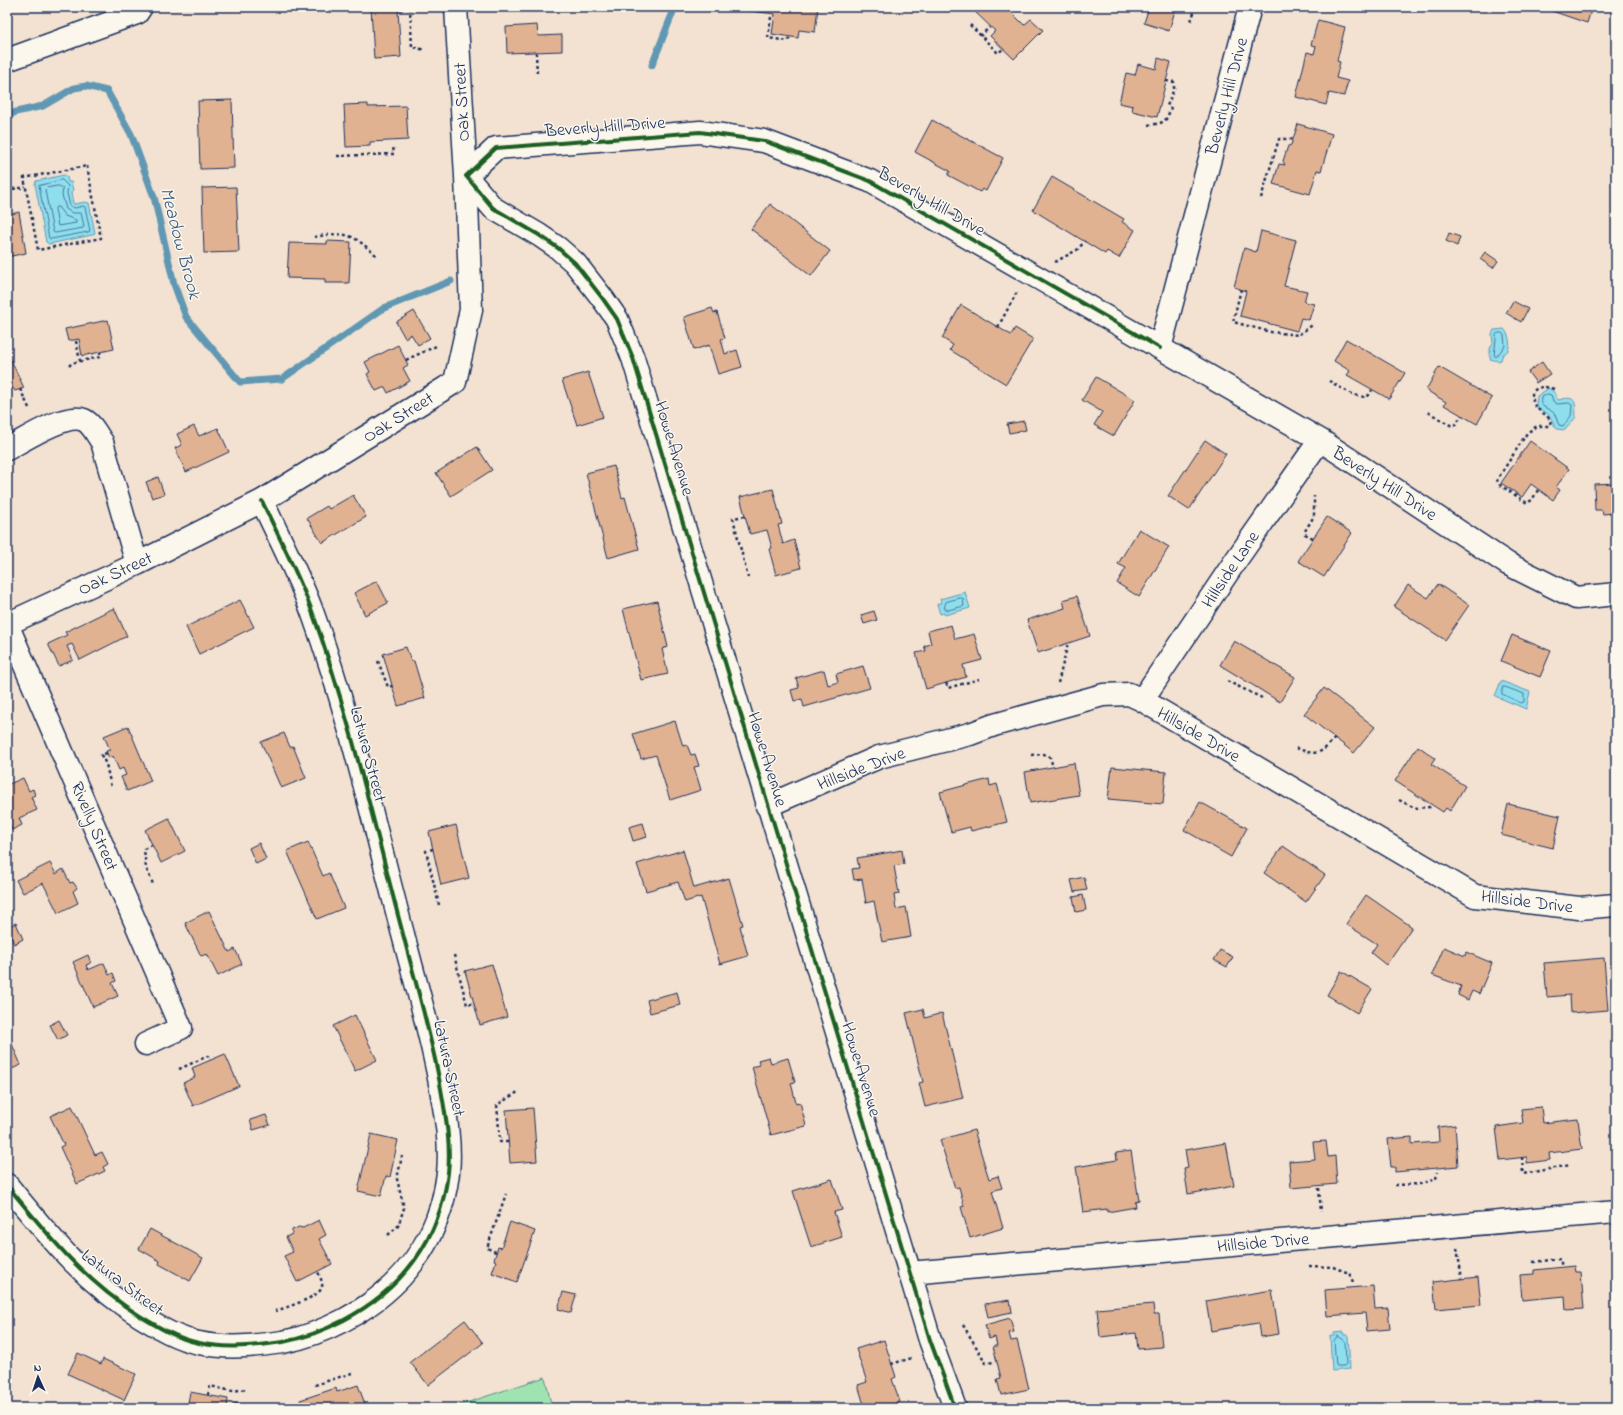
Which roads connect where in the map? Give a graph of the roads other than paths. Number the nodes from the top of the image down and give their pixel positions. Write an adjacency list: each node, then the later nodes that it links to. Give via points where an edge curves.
1 (141, 7): 4 (street, via 137,13)
2 (456, 7): 5 (street, Oak Street)
3 (1250, 7): 6 (street, Beverly Hill Drive)
4 (7, 60)
5 (466, 176): 6 (street, Beverly Hill Drive, via 496,148 700,132 764,141 870,181); 9 (street, Oak Street, via 471,310 455,382); 14 (street, Howe Avenue, via 493,208 539,235 575,263 617,319 635,364)
6 (1160, 348): 7 (street, Beverly Hill Drive)
7 (1320, 440): 11 (street, Beverly Hill Drive, via 1508,564 1576,598); 13 (street, Hillside Lane)
8 (7, 449): 10 (street, via 66,420 84,420 91,426 102,442)
9 (262, 501): 10 (street, Oak Street); 17 (street, Latura Street, via 311,610 331,669 356,753 432,1044 448,1126 449,1151 448,1173 438,1216 419,1254 406,1271 391,1288 356,1314 312,1334 289,1341 259,1346 228,1347 198,1343 169,1332 127,1308 68,1258)
10 (137, 564): 12 (street, Oak Street)
11 (1616, 594)
12 (7, 624): 16 (street, Rivelly Street, via 181,1028)
13 (1142, 700): 14 (street, Hillside Drive, via 1129,694 1103,694 970,734 879,757); 15 (street, Hillside Drive, via 1475,896 1579,908)
14 (767, 806): 19 (street, Howe Avenue)
15 (1616, 905)
16 (146, 1044)
17 (7, 1185)
18 (1616, 1212): 19 (street, Hillside Drive)
19 (909, 1273): 20 (street, Howe Avenue)
20 (955, 1408)

